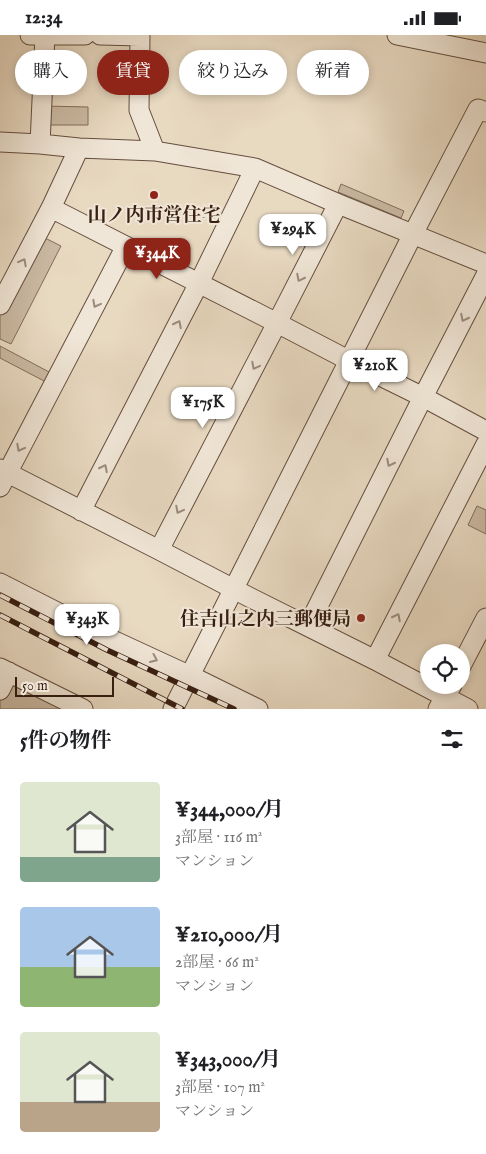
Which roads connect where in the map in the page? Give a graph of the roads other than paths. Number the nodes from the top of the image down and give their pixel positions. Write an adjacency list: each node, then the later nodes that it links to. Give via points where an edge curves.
1 (40, 35): 2 (street); 10 (street)
2 (85, 35)
3 (100, 35): 5 (street)
4 (397, 35): 6 (street)
5 (140, 36): 12 (street, via 139,110)
6 (460, 41): 7 (street)
7 (486, 53)
8 (483, 105): 16 (street)
9 (0, 142): 10 (street)
10 (40, 144): 11 (street)
11 (79, 148): 12 (street); 15 (street)
12 (155, 151): 13 (street)
13 (255, 168): 14 (street); 20 (street)
14 (338, 204): 16 (street); 22 (street, one-way to 22)
15 (51, 208): 17 (street); 21 (street, one-way to 15)
16 (413, 234): 18 (street); 23 (street)
17 (126, 246): 20 (street); 27 (street, one-way to 27)
18 (486, 264)
19 (486, 275): 24 (street, one-way to 24)
20 (199, 283): 22 (street); 28 (street, one-way to 20)
21 (0, 305)
22 (277, 323): 23 (street); 29 (street, one-way to 29)
23 (350, 361): 24 (street); 31 (street)
24 (423, 397): 25 (street); 33 (street, one-way to 33)
25 (486, 431)
26 (486, 444): 35 (street, one-way to 26)
27 (2, 476): 28 (street)
28 (81, 511): 29 (street)
29 (159, 550): 31 (street)
30 (0, 583): 37 (street, one-way to 37, via 108,639)
31 (233, 589): 33 (street); 37 (street)
32 (486, 618): 34 (street)
33 (308, 627): 35 (street)
34 (470, 649)
35 (375, 660): 39 (street)
36 (5, 670): 38 (street); 40 (street)
37 (190, 675): 41 (street); 42 (street)
38 (0, 691)
39 (445, 697): 43 (street)
40 (83, 709)
41 (173, 709)
42 (258, 709)
43 (468, 709)

